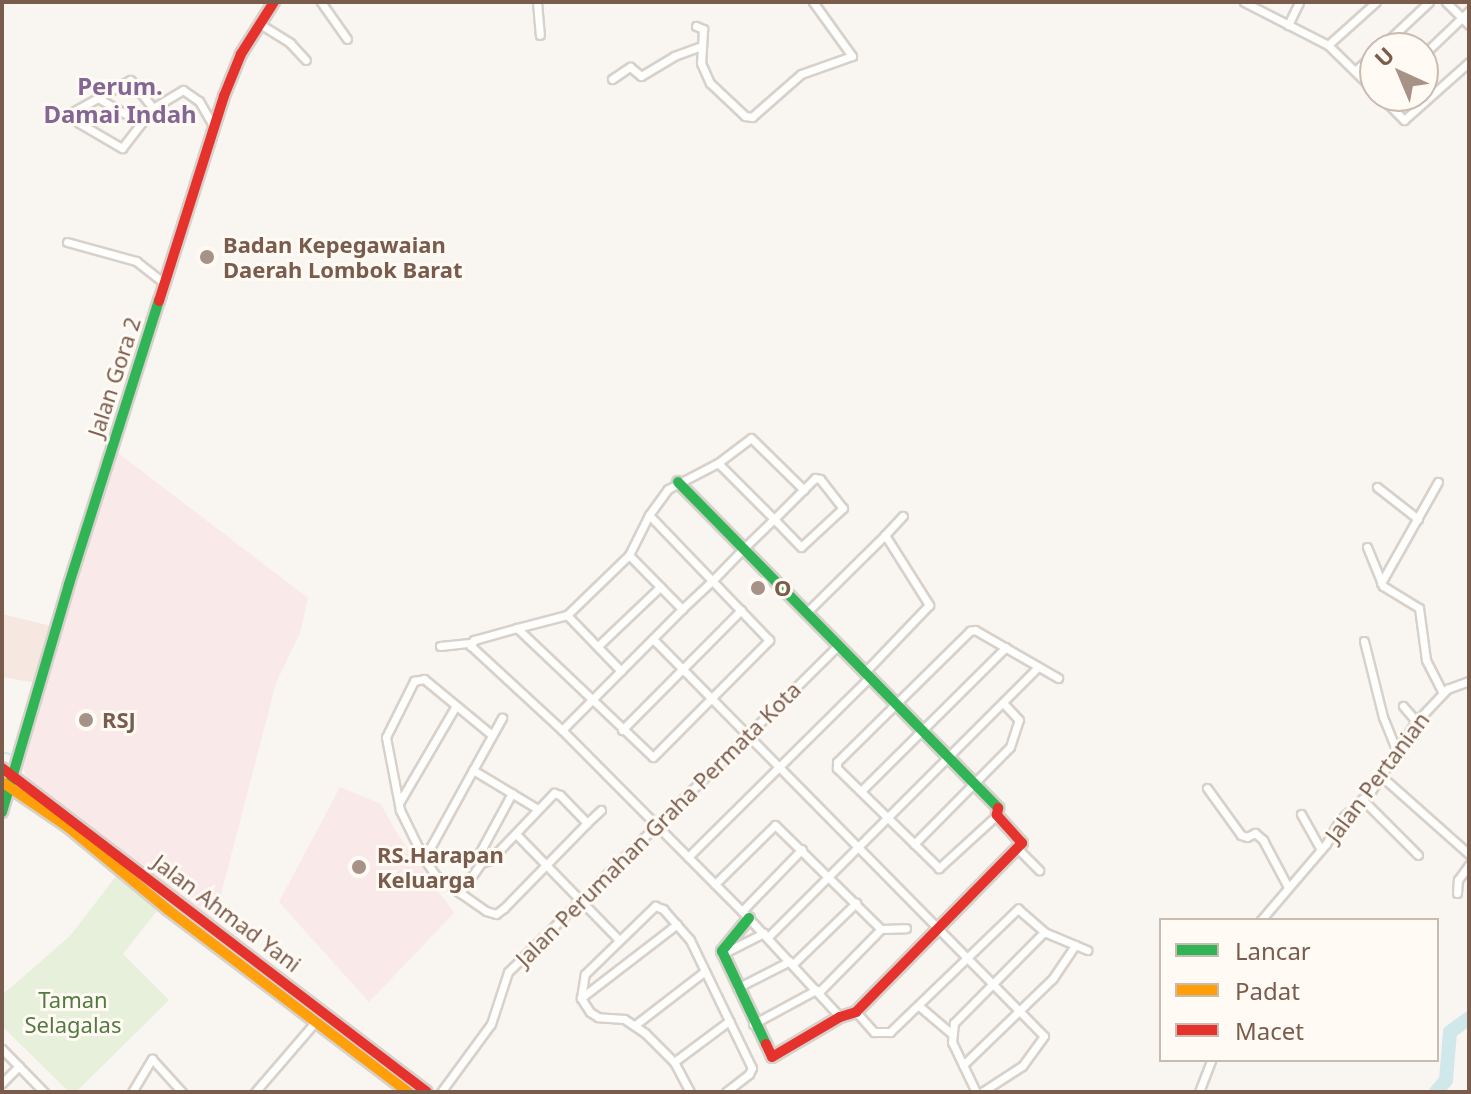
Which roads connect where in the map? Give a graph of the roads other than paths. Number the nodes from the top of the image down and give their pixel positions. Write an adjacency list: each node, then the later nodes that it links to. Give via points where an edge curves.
1 (274, 2): 12 (main road, Jalan Gora 2)
2 (321, 2): 18 (street)
3 (537, 2): 17 (street)
4 (813, 2): 21 (street, via 852,56 801,74 751,118 710,83 701,63)
5 (1244, 2): 13 (street)
6 (1299, 2): 13 (street)
7 (1376, 2): 20 (street)
8 (1429, 2): 16 (street)
9 (1446, 2): 11 (street)
10 (1469, 11): 11 (street)
11 (1462, 18): 14 (street); 19 (street)
12 (260, 24): 22 (street); 34 (main road, Jalan Gora 2, via 237,61)
13 (1288, 25): 20 (street)
14 (1469, 25)
15 (696, 26): 21 (street, via 703,29)
16 (1397, 32)
17 (540, 35)
18 (347, 39)
19 (1439, 40)
20 (1328, 45): 25 (street)
21 (702, 46): 27 (street, via 641,76 630,67)
22 (306, 60)
23 (1469, 62): 28 (street)
24 (1359, 67): 25 (street)
25 (1355, 71): 26 (street)
26 (1359, 75)
27 (612, 79)
28 (1439, 89)
29 (98, 98): 30 (street, via 130,80); 33 (street); 33 (street, via 71,111 72,117 122,148)
30 (153, 108): 33 (street); 34 (street, via 186,91 199,101)
31 (1396, 112): 32 (street, via 1404,120)
32 (1413, 112)
33 (141, 123)
34 (214, 127): 36 (main road, Jalan Gora 2)
35 (67, 242): 36 (street, via 131,259)
36 (164, 283): 89 (main road, Jalan Gora 2)
37 (718, 463): 38 (street); 41 (street, via 751,438); 44 (street)
38 (678, 482): 42 (street); 48 (main road)
39 (1438, 482): 45 (street)
40 (1377, 487): 45 (street)
41 (804, 490): 44 (street); 44 (street, via 820,479 843,508 803,547)
42 (649, 515): 49 (street); 50 (street)
43 (903, 516): 46 (street)
44 (774, 519): 48 (street)
45 (1418, 519): 51 (street)
46 (885, 535): 55 (street); 68 (street, via 929,605)
47 (1367, 547): 51 (street)
48 (743, 549): 50 (street); 55 (main road)
49 (629, 555): 52 (street); 56 (street)
50 (713, 580): 53 (street); 54 (street)
51 (1381, 583): 71 (street, via 1419,608 1426,660)
52 (660, 587): 53 (street); 63 (street)
53 (682, 609): 58 (street)
54 (741, 610): 66 (street); 73 (street, via 769,642)
55 (806, 613): 61 (main road)
56 (567, 615): 57 (street); 63 (street)
57 (517, 628): 60 (street); 72 (street)
58 (653, 639): 66 (street); 67 (street)
59 (1364, 641): 85 (street)
60 (470, 643): 62 (street); 80 (street)
61 (838, 645): 68 (main road); 84 (street, Jalan Perumahan Graha Permata Kota)
62 (440, 646)
63 (598, 646): 67 (street)
64 (1006, 647): 65 (street); 74 (street, via 970,631); 82 (street)
65 (1038, 667): 69 (street); 75 (street)
66 (682, 669): 73 (street); 81 (street)
67 (621, 671): 72 (street)
68 (869, 673): 74 (main road); 87 (street)
69 (1058, 678)
70 (1469, 681): 71 (street, Jalan Pertanian)
71 (1443, 693): 79 (street, Jalan Pertanian)
72 (592, 700): 80 (street); 81 (street)
73 (712, 700): 81 (street, via 658,756 649,756); 84 (street)
74 (897, 703): 82 (main road); 94 (street, via 837,762)
75 (1003, 703): 86 (street); 91 (street, via 1019,720 1013,743)
76 (1403, 706): 79 (street)
77 (455, 707): 83 (street); 97 (street); 97 (street, via 424,679 414,681 386,737)
78 (502, 718): 83 (street)
79 (1417, 722): 85 (street, Jalan Pertanian)
80 (562, 730): 105 (street)
81 (622, 730)
82 (922, 730): 86 (main road); 94 (street)
83 (492, 735): 88 (street)
84 (747, 736): 87 (street); 105 (street, Jalan Perumahan Graha Permata Kota)
85 (1397, 751): 90 (street, Jalan Pertanian)
86 (949, 757): 91 (main road); 103 (street)
87 (778, 768): 108 (street); 114 (street)
88 (473, 770): 95 (street); 115 (street)
89 (7, 771): 92 (main road, Jalan Gora 2); 152 (main road, Jalan Ahmad Yani)
90 (1381, 776): 96 (street, Jalan Pertanian); 112 (street)
91 (975, 783): 102 (main road, via 997,806); 107 (street)
92 (6, 784): 100 (main road, Jalan Gora 2); 150 (main road)
93 (1207, 788): 122 (street, via 1241,835 1255,833 1263,840)
94 (861, 791): 103 (street)
95 (512, 793): 98 (street); 116 (street, via 480,852)
96 (1362, 799): 111 (street, Jalan Pertanian); 113 (street)
97 (399, 803): 115 (street)
98 (538, 809): 104 (street, via 557,793); 106 (street)
99 (601, 810): 104 (street)
100 (2, 812)
101 (1301, 814): 111 (street)
102 (997, 815): 107 (street, via 939,868); 110 (main road, via 1019,837)
103 (888, 817): 107 (street); 108 (street)
104 (587, 823): 117 (street)
105 (656, 825): 114 (street); 125 (street, Jalan Perumahan Graha Permata Kota)
106 (516, 834): 116 (street); 117 (street)
107 (914, 844)
108 (859, 847): 120 (street); 132 (street)
109 (802, 849): 120 (street); 121 (street, via 775,825); 127 (street)
110 (1018, 849): 119 (street); 132 (main road)
111 (1321, 850): 122 (street, Jalan Pertanian)
112 (1469, 854)
113 (1418, 855)
114 (688, 857): 121 (street)
115 (424, 859): 123 (street, via 437,877)
116 (481, 863): 123 (street)
117 (546, 865): 123 (street, via 496,914); 125 (street)
118 (1469, 865): 124 (street, via 1458,880)
119 (1039, 870)
120 (830, 875): 126 (street); 134 (street)
121 (715, 884): 127 (street)
122 (1288, 887): 128 (street, Jalan Pertanian)
123 (460, 893)
124 (1457, 893)
125 (581, 900): 135 (street); 169 (street, Jalan Perumahan Graha Permata Kota, via 506,975 491,1024)
126 (856, 903): 131 (street); 140 (street)
127 (746, 914): 134 (street); 138 (main road)
128 (1263, 918)
129 (677, 924): 135 (street, via 655,906); 141 (street); 145 (street)
130 (906, 928): 131 (street)
131 (881, 929): 144 (street)
132 (939, 929): 139 (street); 148 (main road)
133 (1044, 932): 136 (street); 139 (street, via 1018,909); 142 (street)
134 (766, 935): 138 (street); 140 (street)
135 (619, 940): 145 (street, via 585,974)
136 (1075, 945): 137 (street); 147 (street, via 1058,972)
137 (1087, 950)
138 (722, 954): 143 (main road)
139 (967, 958): 142 (street); 146 (street)
140 (792, 963): 143 (street); 144 (street)
141 (705, 971): 151 (street); 154 (street)
142 (993, 984): 147 (street); 156 (street, via 954,1023)
143 (737, 988): 153 (main road)
144 (818, 991): 149 (street); 153 (street)
145 (581, 998): 154 (street, via 598,1017)
146 (919, 1006): 148 (street, via 881,1034); 156 (street)
147 (1019, 1011): 160 (street); 173 (street, via 1044,1036 1043,1042 1022,1066)
148 (856, 1012): 149 (main road)
149 (840, 1017): 153 (main road, via 772,1057)
150 (316, 1021): 152 (main road); 167 (street)
151 (729, 1021): 158 (street); 171 (street, via 752,1068)
152 (328, 1023): 155 (main road, Jalan Ahmad Yani)
153 (753, 1024)
154 (635, 1025): 158 (street)
155 (339, 1031): 163 (main road); 168 (main road, Jalan Ahmad Yani)
156 (952, 1034): 160 (street)
157 (2, 1049): 161 (street)
158 (674, 1062): 170 (street)
159 (1210, 1062): 174 (street)
160 (963, 1065): 172 (street)
161 (19, 1066): 162 (street); 164 (street)
162 (2, 1083)
163 (406, 1091)
164 (44, 1092)
165 (132, 1092): 166 (street, via 152,1059)
166 (182, 1092)
167 (255, 1092)
168 (427, 1092)
169 (441, 1092)
170 (690, 1092)
171 (726, 1092)
172 (976, 1092)
173 (982, 1092)
174 (1199, 1092)

